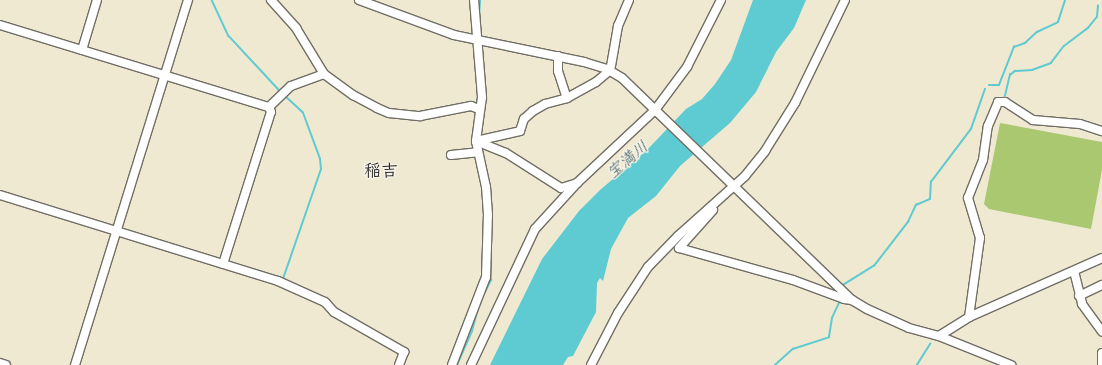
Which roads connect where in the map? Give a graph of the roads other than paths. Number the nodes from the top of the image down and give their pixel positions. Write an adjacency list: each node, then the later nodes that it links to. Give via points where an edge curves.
1 (97, 0): 11 (street)
2 (188, 0): 14 (street)
3 (271, 0): 13 (street, via 296,28)
4 (359, 0): 10 (street, via 434,29)
5 (474, 0): 10 (street)
6 (629, 0): 15 (street, via 618,26 609,69 596,82)
7 (721, 0): 18 (street, via 686,67)
8 (845, 0): 24 (street, via 782,126 761,156)
9 (0, 24): 11 (street)
10 (476, 40): 12 (street); 17 (street, via 482,97)
11 (82, 50): 14 (street)
12 (558, 56): 15 (street, via 558,72); 18 (street, via 607,69 622,78)
13 (324, 74): 16 (street, via 291,86); 17 (street, via 353,95 389,113 420,116 471,106)
14 (165, 75): 16 (street); 29 (street)
15 (567, 98): 20 (street, via 545,104 533,111 524,119 520,131)
16 (269, 107): 31 (street, via 271,112)
17 (479, 108): 20 (street)
18 (658, 113): 23 (street); 24 (street)
19 (1102, 131): 36 (street, via 1080,124 1033,120 1005,102 998,102 989,122 983,160 968,198 980,238)
20 (476, 141): 21 (street); 25 (street, via 506,153)
21 (478, 152): 22 (street); 44 (street, via 486,187 488,215 486,277)
22 (451, 154)
23 (578, 183): 25 (street); 28 (street)
24 (731, 186): 27 (street); 35 (street)
25 (561, 188): 28 (street)
26 (0, 195): 29 (street)
27 (719, 201): 35 (street, via 709,216 679,248 793,280); 46 (street, via 678,236 648,267 618,313)
28 (557, 204): 45 (street, via 534,229 526,242)
29 (115, 230): 31 (street); 42 (street)
30 (1102, 258): 32 (street)
31 (223, 264): 43 (street, via 278,281 325,302 334,312 404,352)
32 (1074, 271): 34 (street); 36 (street)
33 (1102, 285): 34 (street)
34 (1079, 296): 37 (street, via 1085,312)
35 (852, 300): 38 (street, via 867,310 909,328)
36 (969, 317): 38 (street)
37 (1102, 332)
38 (938, 336): 47 (street)
39 (1102, 353): 48 (street)
40 (0, 363): 41 (street)
41 (6, 365)
42 (75, 365)
43 (399, 365)
44 (452, 365)
45 (470, 365)
46 (591, 365)
47 (1011, 365)
48 (1102, 365)

